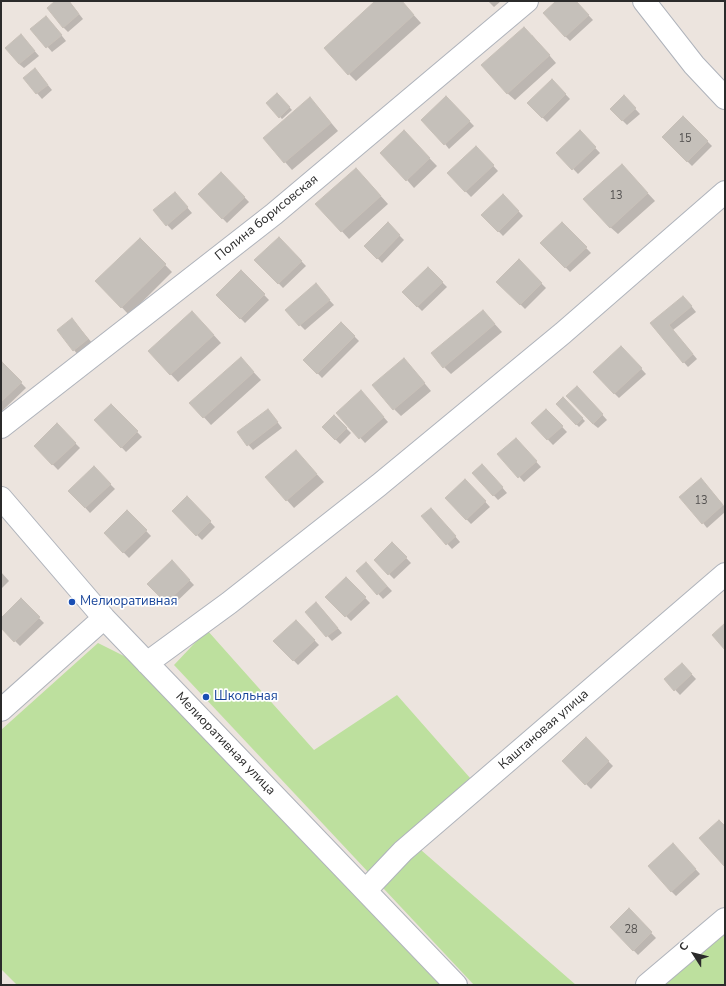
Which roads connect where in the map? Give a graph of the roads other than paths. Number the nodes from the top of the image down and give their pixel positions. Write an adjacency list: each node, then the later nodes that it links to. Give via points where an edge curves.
1 (528, 1): 5 (street, Полина борисовская, via 274,214)
2 (644, 1): 3 (street, via 694,65)
3 (725, 98)
4 (725, 192): 9 (street, via 563,333 379,485 229,603)
5 (1, 427)
6 (1, 498): 8 (street, Мелиоративная улица)
7 (725, 574): 11 (street, Каштановая улица, via 403,851)
8 (104, 618): 9 (street, Мелиоративная улица); 10 (street)
9 (147, 663): 11 (street, Мелиоративная улица)
10 (1, 710)
11 (366, 890): 13 (street, Мелиоративная улица)
12 (725, 919): 14 (street)
13 (456, 985)
14 (647, 985)

